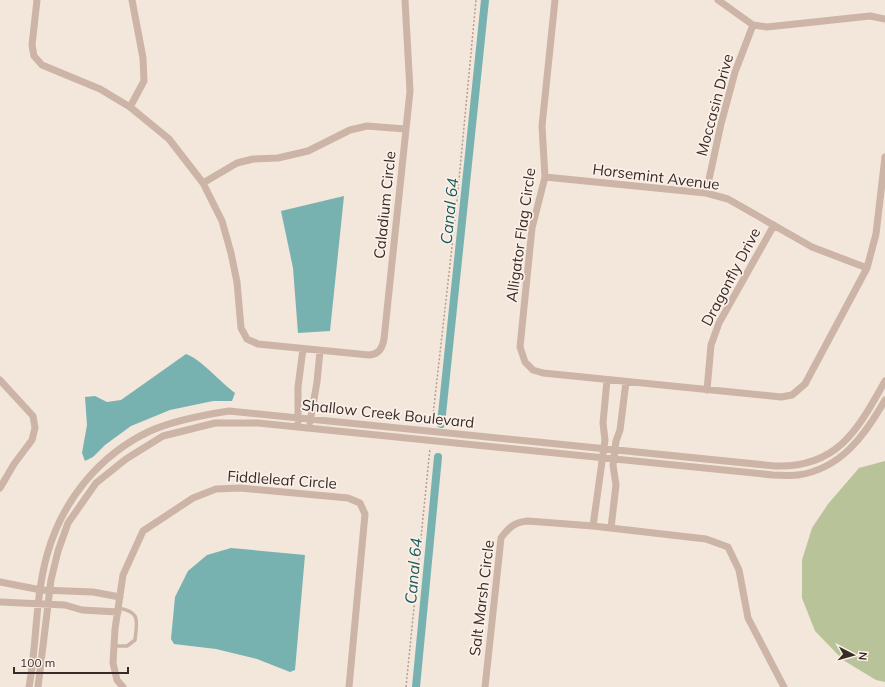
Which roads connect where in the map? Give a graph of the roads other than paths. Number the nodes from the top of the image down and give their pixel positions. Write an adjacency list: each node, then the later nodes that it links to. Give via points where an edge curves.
1 (37, 0): 8 (street, Caladium Circle, via 32,45 34,56 42,65 100,89)
2 (132, 0): 8 (street, via 143,58 144,81)
3 (405, 0): 9 (street, Caladium Circle, via 410,91)
4 (555, 0): 11 (street, Alligator Flag Circle, via 542,126)
5 (718, 0): 7 (street)
6 (885, 19): 7 (street, via 870,16 784,26)
7 (753, 25): 13 (street, Moccasin Drive, via 735,72)
8 (130, 107): 12 (street, Caladium Circle, via 169,139)
9 (406, 129): 12 (street, via 367,126 350,130 308,151 237,163); 17 (street, Caladium Circle, via 382,349 368,355)
10 (885, 157): 15 (street, Alligator Flag Circle, via 876,234)
11 (545, 177): 13 (street, Horsemint Avenue); 19 (street, Alligator Flag Circle, via 532,228 520,347 525,362 533,370)
12 (203, 183): 16 (street, Caladium Circle, via 222,221 232,253 241,328 247,339 258,344)
13 (706, 193): 14 (street, Horsemint Avenue, via 728,199)
14 (774, 225): 15 (street, Horsemint Avenue, via 812,247); 22 (street, Dragonfly Drive, via 719,323 711,345)
15 (867, 268): 22 (street, Alligator Flag Circle, via 799,391 780,397)
16 (303, 349): 17 (street, Caladium Circle); 24 (street, via 298,387)
17 (320, 351): 25 (street)
18 (0, 380): 32 (street, via 33,416 35,428 32,440)
19 (607, 380): 21 (street, Alligator Flag Circle); 28 (street, via 603,423)
20 (885, 381): 29 (street, Shallow Creek Boulevard, via 866,415 844,443 832,452 799,465 775,466)
21 (626, 382): 22 (street, Alligator Flag Circle); 29 (street)
22 (706, 390)
23 (885, 400): 31 (street, Shallow Creek Boulevard, via 862,438 851,449 837,460 798,475 773,475)
24 (299, 417): 25 (street, Shallow Creek Boulevard); 26 (street); 36 (street, Shallow Creek Boulevard, via 229,411 196,416 151,431 118,450 95,469 74,496 58,526 47,555)
25 (310, 419): 27 (street); 28 (street, Shallow Creek Boulevard)
26 (298, 427): 27 (street, Shallow Creek Boulevard); 37 (street, Shallow Creek Boulevard, via 258,423 215,423 163,436 126,459 96,483 68,523 58,552)
27 (309, 428): 30 (street, Shallow Creek Boulevard)
28 (604, 449): 29 (street, Shallow Creek Boulevard); 30 (street)
29 (615, 450): 31 (street)
30 (603, 457): 31 (street, Shallow Creek Boulevard); 33 (street)
31 (614, 458): 34 (street, via 616,485)
32 (0, 488)
33 (593, 526): 34 (street, Salt Marsh Circle); 48 (street, Salt Marsh Circle, via 518,522 508,528 501,538)
34 (611, 528): 49 (street, Salt Marsh Circle, via 706,539 728,547 739,570 748,618)
35 (0, 582): 36 (street)
36 (41, 590): 37 (street); 40 (street, Shallow Creek Boulevard)
37 (50, 591): 38 (street, via 76,590); 41 (street, Shallow Creek Boulevard)
38 (120, 597): 42 (street, Fiddleleaf Circle); 47 (street, Fiddleleaf Circle, via 123,575 142,531 193,498 216,489 240,488 348,498 360,503 365,514)
39 (0, 602): 40 (street)
40 (40, 603): 41 (street); 44 (street, Shallow Creek Boulevard)
41 (48, 604): 42 (street, via 82,610); 45 (street, Shallow Creek Boulevard)
42 (118, 610): 43 (street, Fiddleleaf Circle); 43 (lane, via 129,610 135,614 135,640 127,646)
43 (114, 646): 46 (street, Fiddleleaf Circle, via 113,663 117,680)
44 (29, 687)
45 (38, 687)
46 (123, 687)
47 (349, 687)
48 (485, 687)
49 (784, 687)

